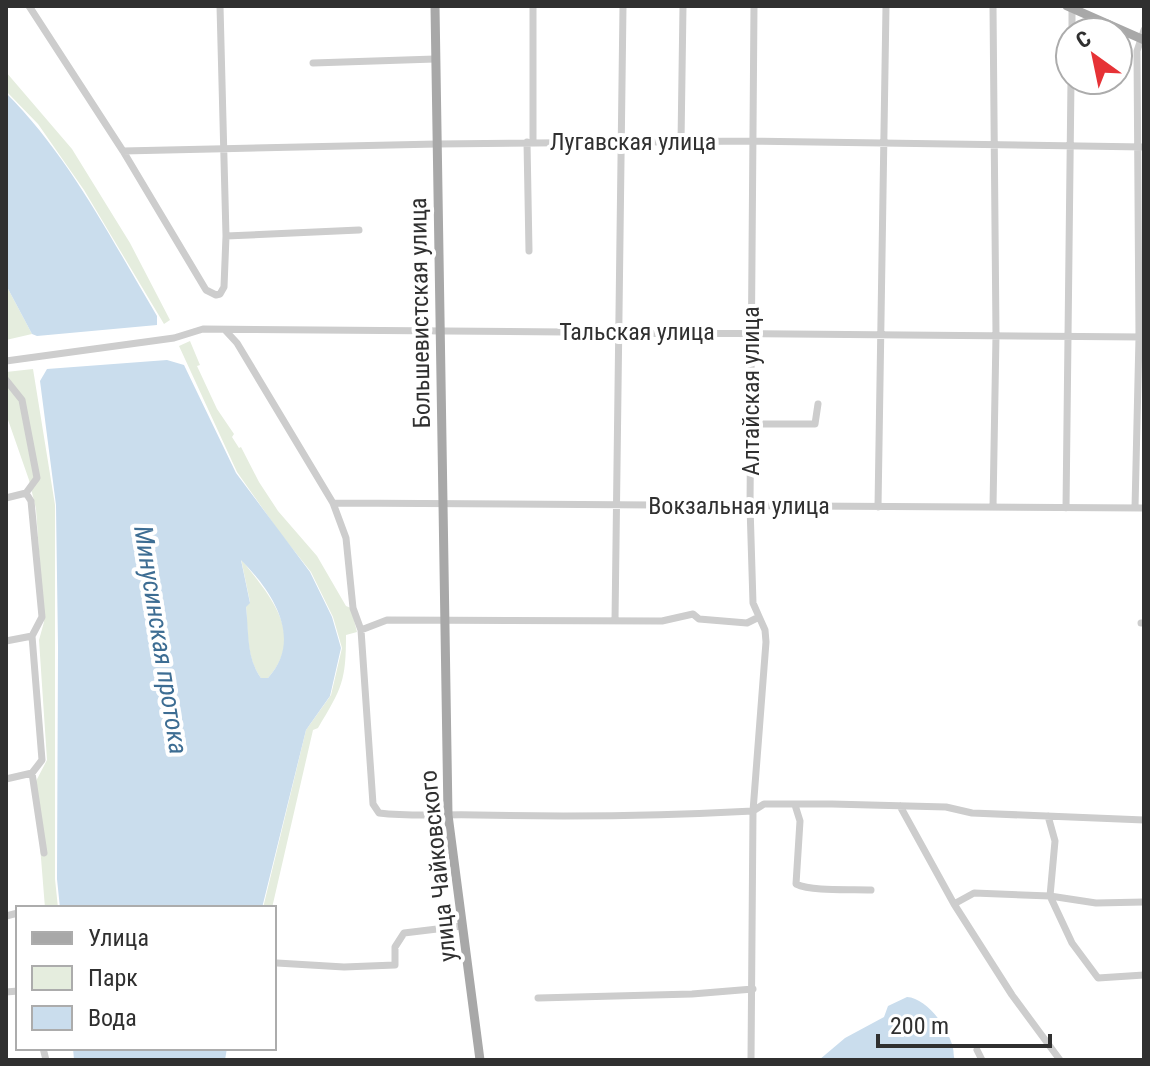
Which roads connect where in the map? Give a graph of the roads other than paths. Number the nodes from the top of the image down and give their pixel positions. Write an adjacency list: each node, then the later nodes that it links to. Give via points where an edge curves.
1 (29, 6): 24 (street)
2 (220, 6): 25 (street)
3 (435, 6): 12 (main road, Большевистская улица)
4 (533, 6): 16 (street)
5 (623, 6): 17 (street)
6 (683, 6): 18 (street)
7 (754, 6): 15 (street, Алтайская улица)
8 (886, 6): 19 (street)
9 (993, 6): 21 (street)
10 (1069, 7): 11 (main road)
11 (1143, 37): 23 (street, via 1137,51)
12 (435, 59): 13 (street); 20 (main road, Большевистская улица)
13 (313, 63)
14 (1071, 96): 22 (street)
15 (751, 141): 18 (street, Лугавская улица); 19 (street, Лугавская улица); 32 (street, Алтайская улица)
16 (530, 142): 17 (street, Лугавская улица); 20 (street, Лугавская улица); 28 (street)
17 (621, 142): 18 (street, Лугавская улица); 31 (street)
18 (681, 142)
19 (884, 143): 21 (street, Лугавская улица); 34 (street)
20 (437, 144): 25 (street, Лугавская улица); 33 (main road, Большевистская улица)
21 (995, 145): 22 (street, Лугавская улица); 35 (street)
22 (1071, 146): 23 (street, Лугавская улица); 36 (street)
23 (1142, 147): 37 (street)
24 (123, 151): 25 (street, Лугавская улица); 27 (street, via 206,290 216,295 224,287)
25 (224, 151): 27 (street)
26 (359, 230): 27 (street)
27 (226, 236)
28 (529, 251)
29 (225, 330): 30 (street, Тальская улица); 38 (street); 39 (street, Тальская улица, via 196,330 174,338)
30 (243, 330): 33 (street, Тальская улица); 38 (street)
31 (619, 332): 32 (street, Тальская улица); 33 (street, Тальская улица); 47 (street)
32 (751, 332): 34 (street, Тальская улица); 42 (street, Алтайская улица)
33 (440, 333): 46 (main road, Большевистская улица)
34 (882, 335): 35 (street, Тальская улица); 49 (street)
35 (996, 335): 36 (street, Тальская улица); 50 (street)
36 (1066, 336): 37 (street, Тальская улица); 51 (street)
37 (1142, 337): 52 (street)
38 (237, 343): 45 (street)
39 (6, 361)
40 (6, 380): 43 (street, via 22,400 31,441 37,478)
41 (818, 404): 42 (street, via 815,424)
42 (751, 424): 48 (street, Алтайская улица)
43 (26, 493): 44 (street); 58 (street, via 42,617)
44 (6, 498)
45 (333, 503): 46 (street, Вокзальная улица); 57 (street, via 346,538 353,608)
46 (443, 506): 47 (street, Вокзальная улица); 55 (main road, Большевистская улица)
47 (616, 506): 48 (street, Вокзальная улица); 56 (street)
48 (750, 506): 49 (street, Вокзальная улица); 54 (street, Алтайская улица, via 753,603)
49 (878, 507): 50 (street, Вокзальная улица)
50 (993, 507): 51 (street, Вокзальная улица)
51 (1066, 508): 52 (street, Вокзальная улица)
52 (1135, 508): 53 (street, Вокзальная улица)
53 (1144, 508)
54 (759, 617): 56 (street, via 747,623 693,614 662,621); 64 (street, Алтайская улица, via 765,630 765,677)
55 (445, 619): 56 (street); 57 (street, via 387,620); 65 (main road, улица Чайковского)
56 (615, 621)
57 (361, 630): 65 (street, via 373,804 379,813)
58 (32, 636): 59 (street); 60 (street, via 42,760)
59 (6, 641)
60 (32, 773): 61 (street); 68 (street)
61 (6, 779)
62 (795, 805): 63 (street); 64 (street, via 764,804); 69 (street, via 800,821 796,884 807,889)
63 (900, 806): 66 (street); 72 (street)
64 (753, 811): 65 (street, via 588,818); 76 (street, Алтайская улица)
65 (448, 815): 73 (main road, улица Чайковского)
66 (1048, 816): 67 (street); 70 (street, via 1055,841)
67 (1144, 820)
68 (44, 853)
69 (871, 890)
70 (1050, 896): 71 (street, via 1096,903); 72 (street, via 974,893); 75 (street, via 1072,943 1098,978)
71 (1144, 902)
72 (954, 904): 82 (street)
73 (462, 926): 74 (street, via 404,933 395,947 395,965); 79 (main road, улица Чайковского)
74 (277, 963)
75 (1144, 975)
76 (753, 989): 77 (street); 80 (street, Алтайская улица)
77 (538, 998)
78 (977, 1050): 81 (street)
79 (480, 1060)
80 (751, 1060)
81 (982, 1060)
82 (1060, 1060)

